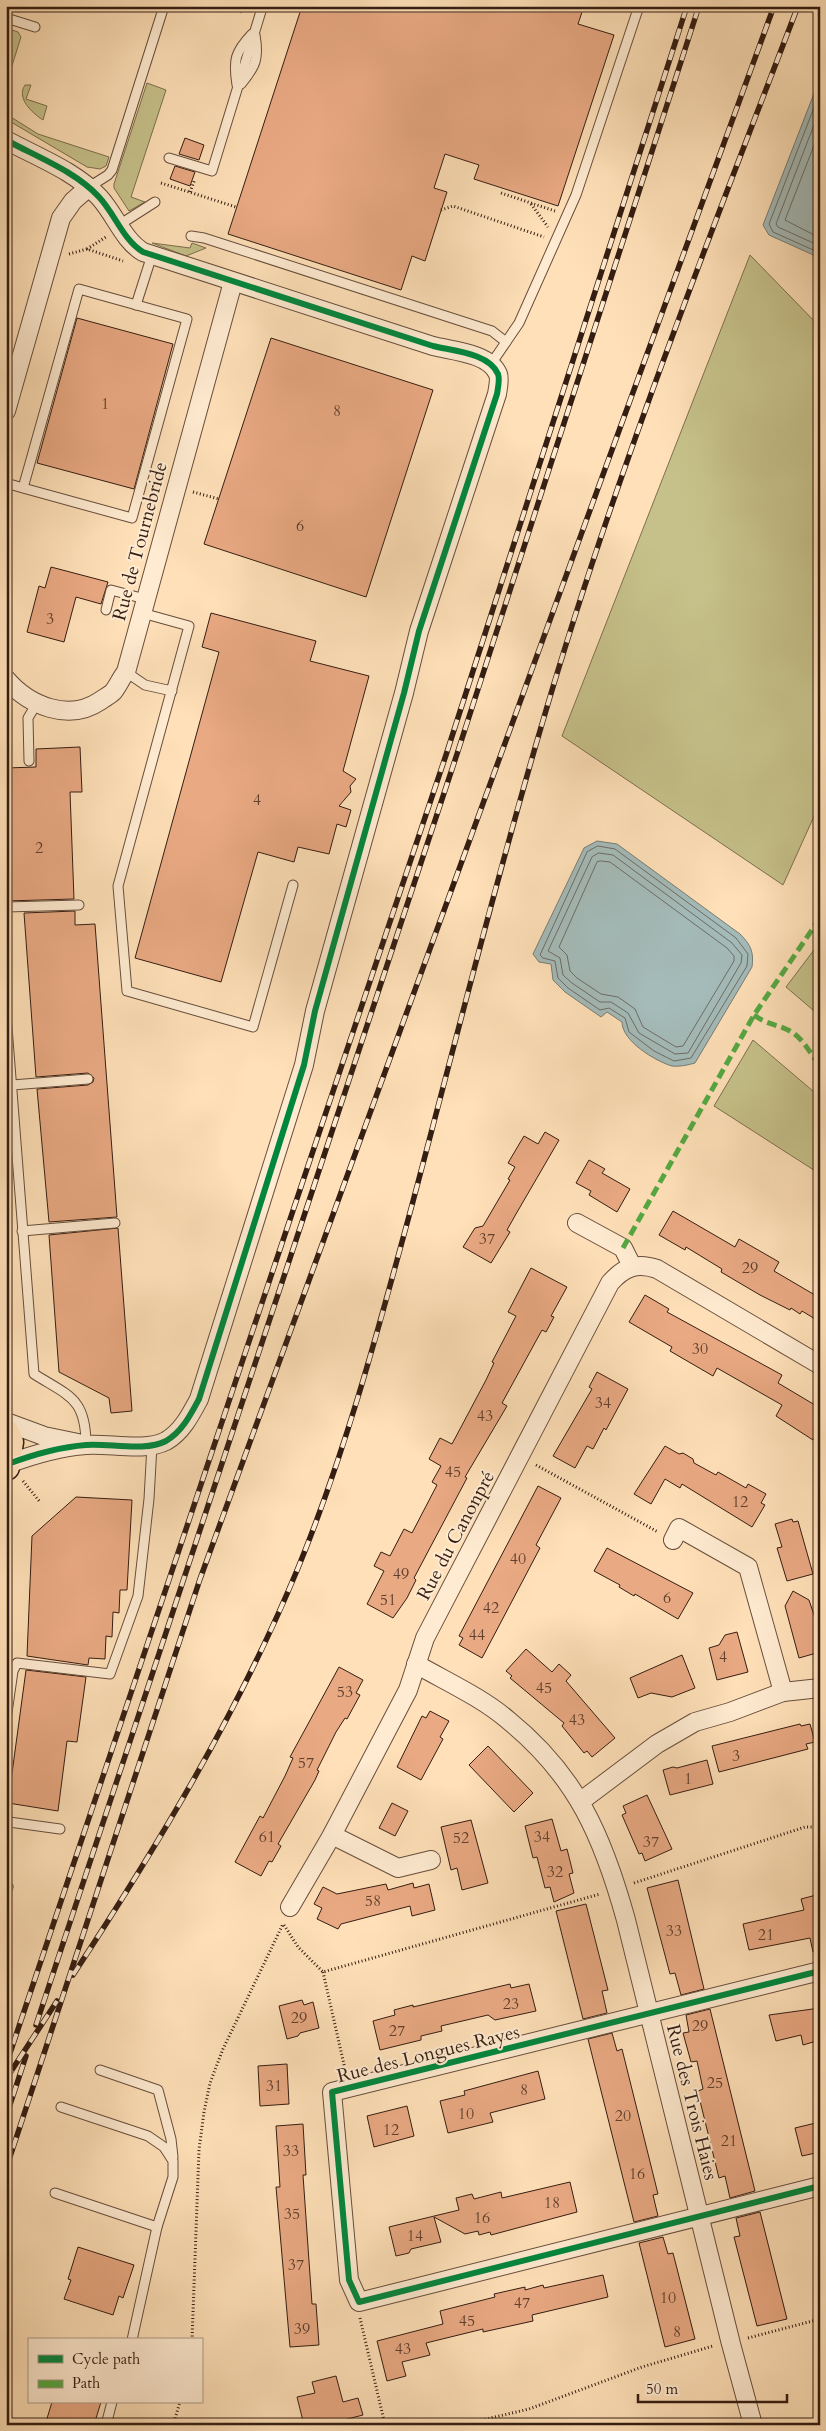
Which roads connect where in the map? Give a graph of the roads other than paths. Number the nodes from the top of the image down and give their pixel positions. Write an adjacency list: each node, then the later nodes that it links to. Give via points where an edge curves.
1 (164, 6): 8 (lane, via 112,170 108,176)
2 (256, 6): 7 (lane, via 262,8 212,171)
3 (639, 6): 15 (lane, via 576,195 519,323)
4 (6, 18): 5 (lane)
5 (35, 27)
6 (6, 140): 8 (street)
7 (169, 158)
8 (88, 187): 10 (street); 17 (street, via 61,218)
9 (155, 202): 10 (lane)
10 (119, 225): 12 (street, via 139,249)
11 (191, 236): 15 (lane, via 492,331)
12 (152, 255): 13 (street); 14 (lane)
13 (233, 282): 16 (street, via 433,346 475,356); 20 (street, Rue de Tournebride)
14 (136, 305): 19 (lane, via 79,289); 19 (lane, via 188,319 132,518)
15 (506, 342): 16 (lane)
16 (491, 364): 41 (street, via 499,376 497,394 419,630 315,1011 304,1065 207,1377 199,1399 180,1428 166,1440)
17 (6, 411)
18 (6, 483): 19 (lane)
19 (24, 488)
20 (143, 606): 21 (lane, via 111,590); 22 (street, Rue de Tournebride); 24 (lane, via 190,626)
21 (106, 610)
22 (126, 672): 24 (lane, via 145,685); 25 (street, Rue de Tournebride, via 112,693 90,708 72,712)
23 (6, 679): 25 (street, Rue de Tournebride, via 17,692)
24 (172, 692): 27 (lane, via 118,886 126,992 253,1028)
25 (37, 703): 26 (lane, via 28,718)
26 (29, 761)
27 (293, 885)
28 (79, 905): 29 (lane)
29 (6, 907)
30 (6, 1014): 32 (lane)
31 (88, 1079): 32 (lane)
32 (12, 1085): 35 (lane)
33 (115, 1223): 35 (lane)
34 (577, 1223): 36 (street, via 623,1248)
35 (22, 1231): 40 (lane, via 34,1374 79,1406 86,1425)
36 (632, 1266): 37 (street, via 644,1264 657,1270); 44 (street, Rue du Canonpré, via 610,1283 425,1638)
37 (820, 1365)
38 (6, 1422): 40 (street, via 44,1436)
39 (6, 1433): 42 (main road, via 10,1442)
40 (86, 1445): 41 (street); 42 (street, via 44,1453)
41 (152, 1445): 47 (lane, via 138,1596 110,1674 18,1663 13,1671)
42 (11, 1469)
43 (673, 1540): 46 (street, via 679,1528 748,1567)
44 (416, 1664): 48 (street, Rue des Trois Haies, via 508,1719); 51 (street, Rue du Canonpré, via 408,1690)
45 (820, 1688): 46 (street)
46 (783, 1692): 48 (street, via 695,1722 657,1744)
47 (6, 1720)
48 (581, 1801): 57 (street, Rue des Trois Haies, via 617,1889)
49 (6, 1815): 50 (lane, via 9,1822)
50 (60, 1830)
51 (332, 1834): 52 (street, via 398,1868); 55 (street, Rue du Canonpré)
52 (431, 1860)
53 (6, 1886): 54 (lane)
54 (6, 1893)
55 (290, 1907)
56 (820, 1971): 57 (street, Rue des Longues Rayes)
57 (649, 2012): 63 (street, Rue des Trois Haies); 63 (street, Rue des Longues Rayes, via 332,2092 349,2280 358,2302)
58 (100, 2070): 60 (lane, via 158,2090 171,2139)
59 (61, 2107): 60 (lane, via 148,2136 164,2147)
60 (173, 2161): 64 (lane, via 173,2177)
61 (820, 2186): 63 (street)
62 (56, 2192): 64 (lane)
63 (700, 2216): 68 (street, Rue des Trois Haies)
64 (157, 2227): 65 (lane)
65 (132, 2338)
66 (111, 2404): 67 (lane)
67 (106, 2425)
68 (754, 2425)

